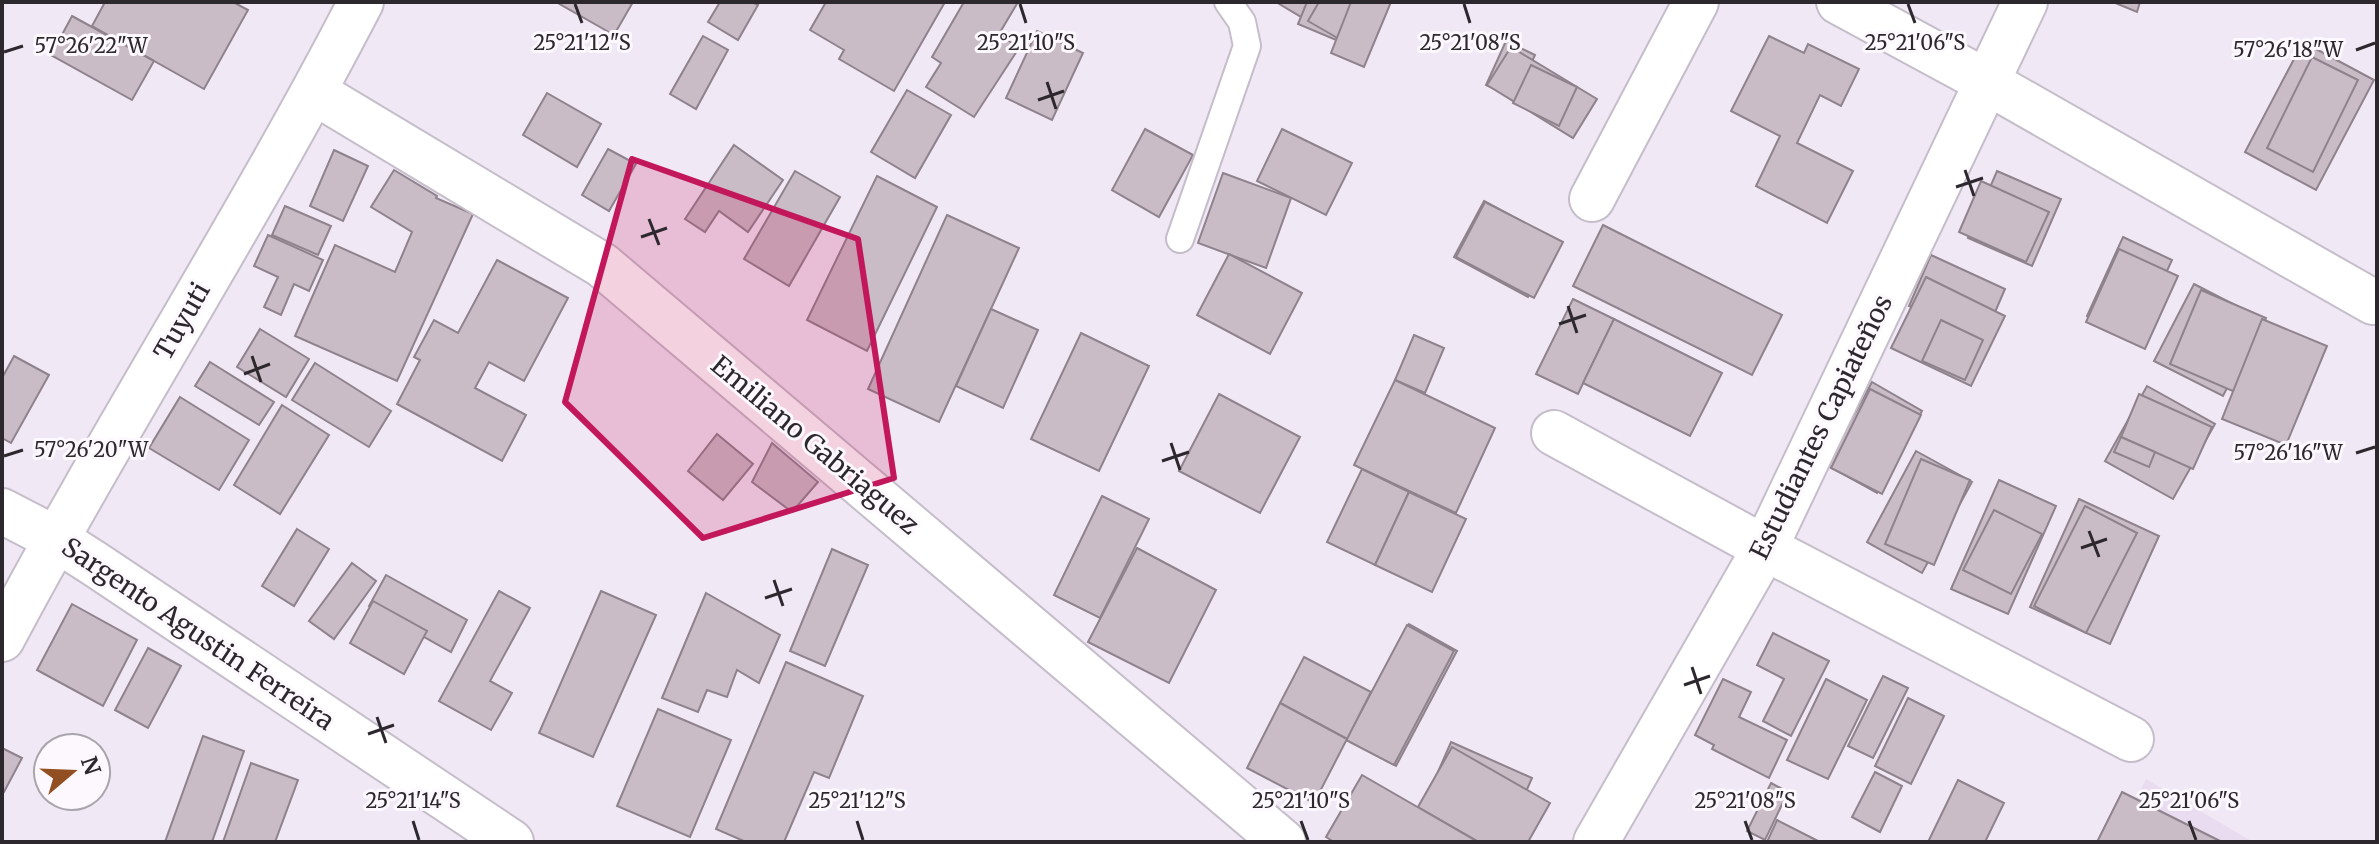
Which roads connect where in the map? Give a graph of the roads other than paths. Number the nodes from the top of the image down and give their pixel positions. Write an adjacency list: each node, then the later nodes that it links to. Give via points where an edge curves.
1 (361, 2): 7 (street, Tuyuti)
2 (1228, 2): 9 (lane, via 1242,22 1247,46)
3 (1696, 2): 8 (street)
4 (1839, 2): 6 (street)
5 (2025, 2): 6 (street, Estudiantes Capiateños)
6 (1987, 82): 10 (street); 14 (street, Estudiantes Capiateños)
7 (314, 92): 13 (street, Tuyuti); 18 (street, Emiliano Gabriaguez, via 602,265)
8 (1592, 199)
9 (1180, 239)
10 (2373, 302)
11 (1554, 433): 14 (street)
12 (2, 511): 13 (street, Sargento Agustin Ferreira)
13 (56, 539): 15 (street, Tuyuti); 17 (street, Sargento Agustin Ferreira)
14 (1765, 548): 16 (street); 19 (street, Estudiantes Capiateños)
15 (2, 639)
16 (2131, 739)
17 (511, 842)
18 (1283, 842)
19 (1596, 842)

